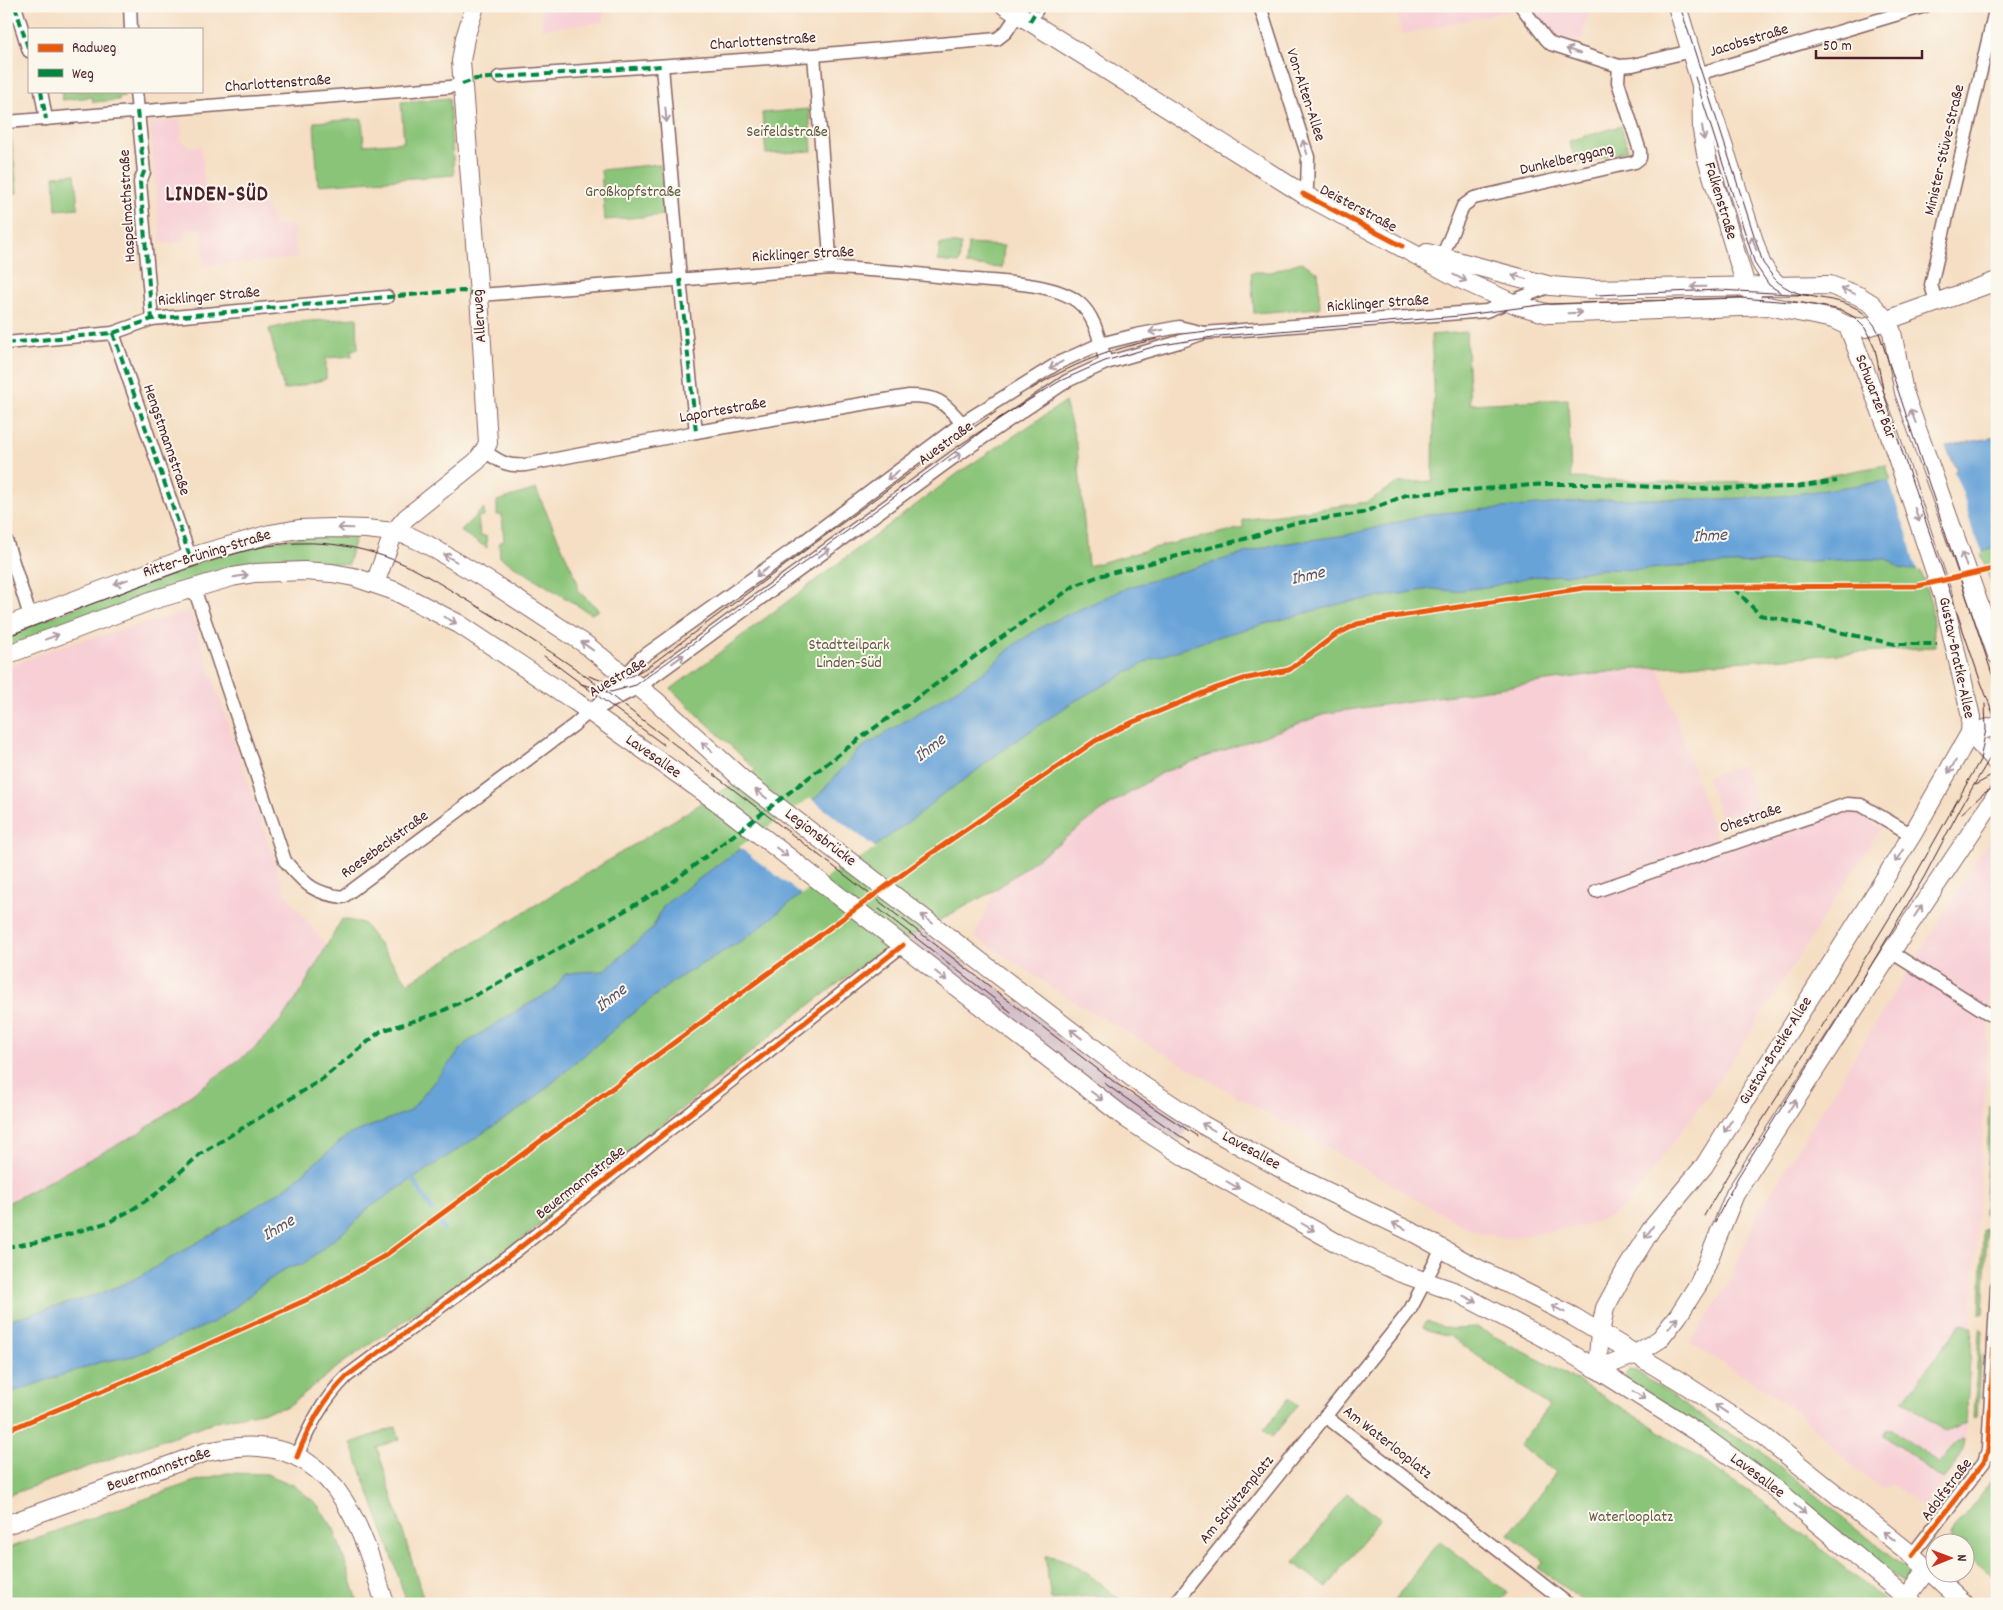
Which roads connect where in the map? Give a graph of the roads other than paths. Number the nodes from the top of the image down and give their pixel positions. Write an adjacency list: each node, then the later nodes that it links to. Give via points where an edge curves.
1 (15, 6): 11 (street)
2 (130, 6): 10 (street)
3 (475, 6): 18 (street, Allerweg, via 463,46)
4 (1260, 6): 24 (street, Von-Alten-Allee, one-way to 4, via 1307,187 1308,157)
5 (1521, 6): 15 (street, one-way to 5, via 1552,44)
6 (1677, 6): 12 (street, Falkenstraße)
7 (1925, 6): 17 (street, Jacobsstraße)
8 (1996, 6): 35 (street, Minister-Stüve-Straße, via 1930,285)
9 (1023, 12): 13 (street, Charlottenstraße, via 997,39); 24 (street, Deisterstraße)
10 (131, 28)
11 (28, 48)
12 (1691, 51): 15 (street); 17 (street, Falkenstraße)
13 (814, 55): 14 (street, Charlottenstraße); 27 (street)
14 (662, 66): 16 (street, Charlottenstraße); 28 (street, one-way to 28)
15 (1619, 66): 26 (street, Dunkelberggang, via 1618,82 1640,158 1635,162 1474,198 1463,206)
16 (499, 77)
17 (1700, 79): 30 (street, Falkenstraße, one-way to 17, via 1761,263); 32 (street, Falkenstraße, one-way to 32, via 1707,159)
18 (462, 84): 21 (street, Charlottenstraße); 33 (street, Allerweg)
19 (41, 92): 22 (street)
20 (136, 92): 21 (street, Haspelmathstraße)
21 (138, 111): 22 (street, Charlottenstraße); 38 (street, Haspelmathstraße, via 144,172 140,182)
22 (46, 119): 23 (street, Charlottenstraße)
23 (6, 122)
24 (1303, 194): 25 (street, Deisterstraße)
25 (1402, 246): 26 (street, Deisterstraße); 36 (street, Deisterstraße, one-way to 36, via 1462,280)
26 (1442, 257): 31 (street, Deisterstraße, one-way to 26)
27 (831, 268): 28 (street, Ricklinger Straße); 44 (street, Ricklinger Straße, via 1030,286 1059,292 1073,298 1086,310)
28 (680, 279): 33 (street, Ricklinger Straße); 47 (street)
29 (1997, 281): 35 (street)
30 (1774, 285): 32 (street, Deisterstraße); 39 (street, Schwarzer Bär, one-way to 30, via 1872,304 1846,289 1830,285)
31 (1551, 286): 32 (street, Deisterstraße, one-way to 31, via 1588,289); 36 (street, Ricklinger Straße)
32 (1746, 286): 37 (street, Falkenstraße)
33 (479, 294): 48 (street, Allerweg, via 488,432)
34 (387, 297): 38 (street, Ricklinger Straße)
35 (1936, 301): 39 (street)
36 (1511, 302): 37 (street, Deisterstraße, one-way to 37, via 1549,314); 41 (street, Ricklinger Straße, via 1486,311)
37 (1768, 306): 40 (street, via 1820,315)
38 (152, 319): 42 (street, Ricklinger Straße)
39 (1886, 320): 40 (street, via 1865,328); 49 (street, Schwarzer Bär, one-way to 39, via 1904,392 1895,342)
40 (1848, 326): 50 (street, Schwarzer Bär)
41 (1204, 333): 44 (street, Ricklinger Straße, one-way to 44, via 1180,327); 45 (street, Ricklinger Straße)
42 (113, 334): 43 (street, Ricklinger Straße); 53 (street, Hengstmannstraße)
43 (6, 343)
44 (1100, 344): 45 (street, Ricklinger Straße); 46 (street, Auestraße, one-way to 46, via 1058,363)
45 (1106, 364): 61 (street, Auestraße, one-way to 45, via 978,440 1067,382)
46 (962, 423): 47 (street, Laportestraße, via 942,402 928,396 909,396); 60 (street, Auestraße, one-way to 60, via 641,658)
47 (696, 432): 48 (street, Laportestraße, via 519,466 504,464)
48 (484, 451): 51 (street)
49 (1930, 462): 59 (street, Gustav-Bratke-Allee, one-way to 49)
50 (1902, 469): 64 (street, Gustav-Bratke-Allee, one-way to 64, via 1943,596 1971,717)
51 (394, 532): 53 (street, Ritter-Brüning-Straße, one-way to 53, via 299,529 242,540); 54 (street); 60 (street, Ritter-Brüning-Straße, one-way to 51, via 585,644 492,583 428,545)
52 (6, 540): 56 (street)
53 (190, 557): 56 (street, Ritter-Brüning-Straße, one-way to 56)
54 (375, 583): 55 (street, Ritter-Brüning-Straße, one-way to 54, via 232,577 282,570 332,573); 62 (street, Ritter-Brüning-Straße, one-way to 62, via 459,624)
55 (194, 588): 58 (street, Ritter-Brüning-Straße, one-way to 55, via 112,614); 62 (street, Roesebeckstraße, via 285,861 308,886 325,894 343,896)
56 (30, 616): 57 (street, Ritter-Brüning-Straße)
57 (6, 626)
58 (6, 655)
59 (1997, 655)
60 (625, 676): 61 (street, Ritter-Brüning-Straße); 62 (street, Auestraße)
61 (639, 688): 62 (street, Auestraße); 70 (street, Legionsbrücke, one-way to 61, via 743,780)
62 (590, 712): 67 (street, Lavesallee)
63 (1997, 726): 64 (street, Gustav-Bratke-Allee)
64 (1970, 733): 65 (street, Gustav-Bratke-Allee); 68 (street, Gustav-Bratke-Allee, one-way to 68)
65 (1997, 763)
66 (1997, 794): 73 (street, one-way to 66)
67 (716, 801): 71 (street, Legionsbrücke, one-way to 71)
68 (1912, 835): 69 (street, Ohestraße, via 1861,805 1847,804); 78 (street, Gustav-Bratke-Allee, one-way to 78, via 1704,1166 1652,1228 1638,1250 1605,1308)
69 (1596, 891)
70 (898, 897): 75 (street, Lavesallee, one-way to 70, via 1302,1180 1204,1125 1142,1085)
71 (869, 918): 72 (street, Lavesallee)
72 (903, 945): 76 (street, Lavesallee, one-way to 76, via 1136,1125 1336,1243); 83 (street, Beuermannstraße, via 513,1253 347,1376 320,1407)
73 (1891, 952): 74 (street); 79 (street, one-way to 73, via 1660,1339 1699,1283 1736,1194)
74 (1997, 1019)
75 (1442, 1249): 76 (street, Am Waterlooplatz); 78 (street, Lavesallee, one-way to 75)
76 (1425, 1281): 80 (street, Lavesallee, one-way to 80, via 1456,1292 1503,1316); 81 (street, Am Waterlooplatz, via 1410,1310)
77 (1997, 1286): 82 (street, Adolfstraße)
78 (1600, 1333): 79 (street, Lavesallee); 80 (street, Gustav-Bratke-Allee)
79 (1636, 1354): 80 (street); 85 (street, Lavesallee, one-way to 79, via 1762,1436)
80 (1597, 1369): 89 (street, Lavesallee, one-way to 89, via 1700,1434 1776,1489)
81 (1325, 1416): 91 (street, Am Schützenplatz); 92 (street, Am Waterlooplatz)
82 (1992, 1450): 85 (street, Adolfstraße)
83 (297, 1457): 84 (street, Beuermannstraße, via 261,1446 206,1452); 90 (street, via 326,1477 351,1511)
84 (6, 1525)
85 (1912, 1555): 86 (street, Lavesallee)
86 (1926, 1566)
87 (1926, 1572): 89 (street, Lavesallee)
88 (1942, 1582): 93 (street, Lavesallee)
89 (1910, 1600)
90 (385, 1604)
91 (1175, 1604)
92 (1568, 1604)
93 (1965, 1604)

